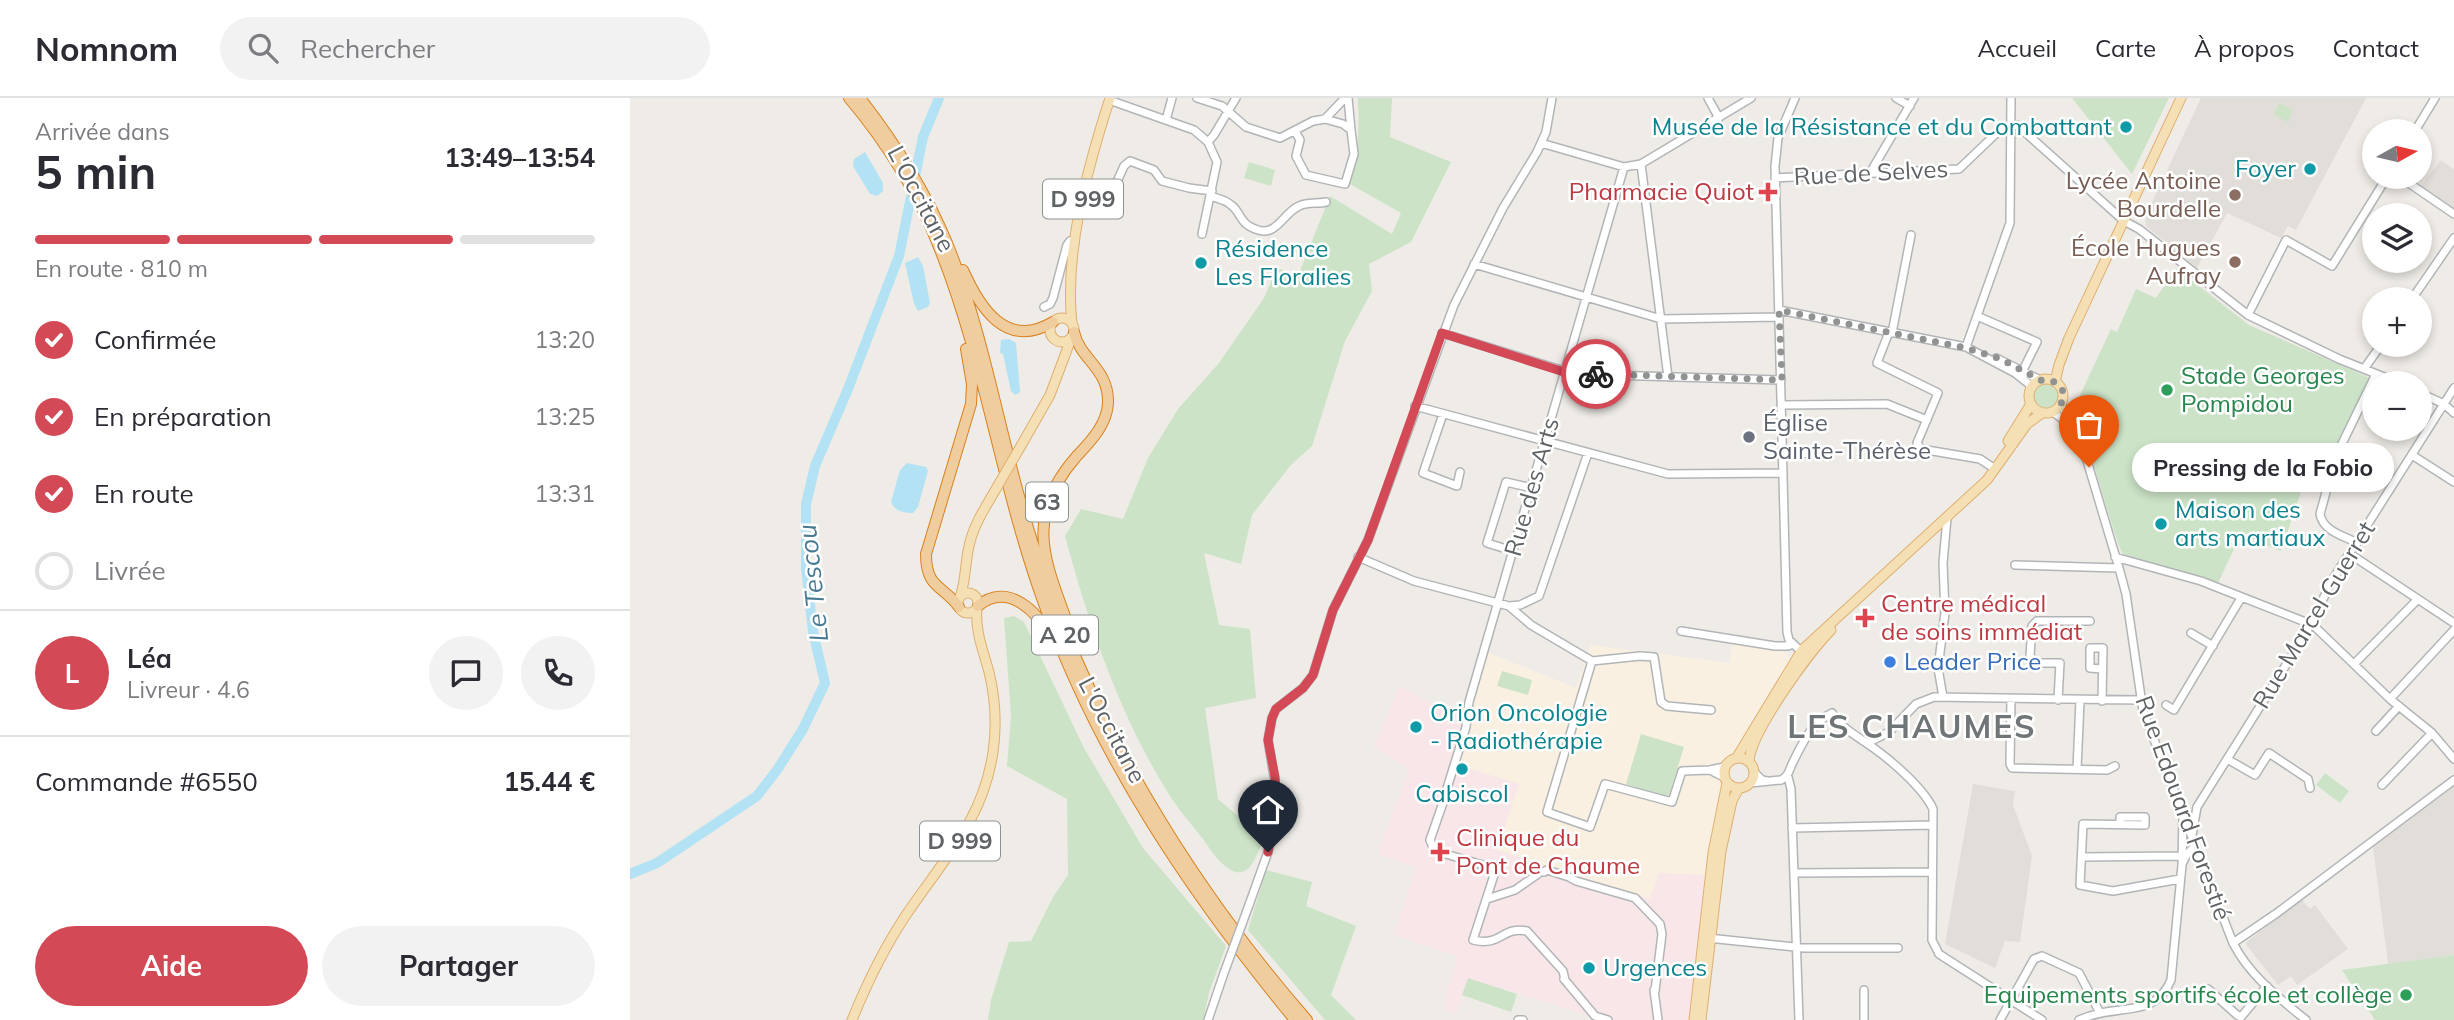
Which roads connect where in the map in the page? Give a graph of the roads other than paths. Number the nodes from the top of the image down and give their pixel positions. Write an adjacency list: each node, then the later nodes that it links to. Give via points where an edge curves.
1 (849, 98): 46 (highway, L'Occitane / A 20, via 871,125 924,213)
2 (860, 98): 38 (highway, L'Occitane / A 20, via 906,163)
3 (1172, 98): 22 (street)
4 (1197, 98): 18 (street)
5 (1236, 98): 18 (street)
6 (1347, 98): 20 (street); 24 (street)
7 (1552, 98): 27 (street)
8 (1708, 98): 19 (street)
9 (1751, 98): 19 (street)
10 (1795, 98): 31 (street, via 1778,138)
11 (1896, 98): 17 (street)
12 (1914, 98): 17 (street)
13 (2011, 98): 23 (street)
14 (2181, 98): 39 (main road)
15 (2435, 98): 21 (street)
16 (1110, 99): 22 (street); 43 (main road, D 999)
17 (1910, 106): 30 (street)
18 (1229, 111): 25 (street, via 1246,127 1274,138); 26 (street)
19 (1719, 118): 28 (street)
20 (1325, 119): 24 (street); 25 (street)
21 (2422, 119)
22 (1166, 120): 26 (street, via 1194,130)
23 (2010, 125): 30 (street, Rue de Selves, via 1959,169); 39 (street, via 2017,125); 52 (street, via 2010,223)
24 (1351, 130): 25 (street, via 1354,154 1343,187 1306,175 1296,156 1300,140)
25 (1295, 131)
26 (1208, 142): 35 (street, via 1217,162)
27 (1541, 143): 29 (street); 44 (street)
28 (1641, 164): 29 (street); 53 (street)
29 (1624, 167): 47 (street, Rue des Arts)
30 (1870, 173): 31 (street, Rue de Selves)
31 (1775, 178): 50 (street)
32 (1115, 186): 35 (street, via 1130,162 1154,170 1162,181)
33 (2380, 189): 51 (street, via 2332,267 2287,240)
34 (2418, 189): 37 (street)
35 (1212, 194): 36 (street, via 1230,203 1251,227 1265,230 1276,227 1302,205); 40 (street)
36 (1326, 202)
37 (2454, 214)
38 (935, 218): 54 (highway, via 976,300 991,318 1023,330 1040,329); 125 (highway, L'Occitane / A 20, via 963,287 1033,546)
39 (2124, 220): 51 (street); 58 (main road)
40 (1202, 234)
41 (1911, 235): 56 (street)
42 (2454, 238): 45 (street)
43 (1075, 242): 48 (main road, D 999); 49 (street, via 1067,245 1053,298)
44 (1474, 264): 47 (street); 57 (street)
45 (2420, 287)
46 (955, 290): 108 (highway, via 971,376 971,404 926,563 936,587); 125 (highway, L'Occitane / A 20, via 1025,548 1052,625)
47 (1586, 296): 53 (street); 67 (street, Rue des Arts)
48 (1070, 299): 54 (main road, D 999); 55 (main road, D 999)
49 (1044, 307)
50 (1779, 314): 53 (street); 56 (street); 69 (street)
51 (2248, 315): 64 (street)
52 (1977, 316): 60 (street); 65 (street, via 2037,342)
53 (1661, 319): 68 (street)
54 (1054, 321): 55 (main road, via 1065,318); 59 (main road, via 1050,333)
55 (1072, 331): 59 (main road, via 1062,342); 63 (main road, D 999); 125 (highway, 63, via 1102,377 1107,408 1096,434 1056,482 1045,509 1042,537)
56 (1890, 332): 60 (street); 84 (street, via 1877,363 1938,393)
57 (1442, 333): 67 (street); 79 (street)
58 (2069, 338): 70 (main road); 71 (main road)
59 (1054, 339): 63 (main road)
60 (1966, 348): 61 (street)
61 (1975, 351): 65 (street); 73 (street, via 2015,373)
62 (2372, 357): 64 (street)
63 (1062, 364): 101 (main road, D 999, bridge, via 1050,396 973,530)
64 (2364, 369): 66 (street)
65 (2023, 370): 70 (street)
66 (2369, 371)
67 (1564, 372): 68 (street); 85 (street, Rue des Arts)
68 (1668, 377): 69 (street)
69 (1782, 380): 78 (street)
70 (2042, 380): 71 (main road); 73 (main road)
71 (2055, 382): 80 (main road, via 2063,391)
72 (2454, 387): 77 (street, Rue Marcel Guerret)
73 (2031, 389): 76 (main road)
74 (2432, 398): 77 (street)
75 (2362, 403): 96 (street, via 2336,456 2320,514 2328,528)
76 (2031, 404): 81 (main road); 90 (main road)
77 (2444, 404): 82 (street); 89 (street, Rue Marcel Guerret)
78 (1782, 405): 84 (street, via 1888,404); 87 (street)
79 (1415, 406): 83 (street); 99 (street)
80 (2057, 409): 81 (main road); 100 (street, Rue Edouard Forestié, via 2083,447)
81 (2042, 413): 90 (main road, via 2027,424)
82 (2454, 413)
83 (1443, 414): 85 (street); 91 (street, via 1423,473 1457,486)
84 (1927, 420): 90 (street, via 1917,443 1921,450 1980,459)
85 (1545, 442): 86 (street); 94 (street, Rue des Arts)
86 (1588, 453): 92 (street, via 1668,474); 109 (street, via 1539,596)
87 (1782, 453): 88 (street); 92 (street)
88 (1829, 454)
89 (2412, 456): 93 (street); 96 (street, Rue Marcel Guerret)
90 (1995, 469): 95 (main road)
91 (1460, 472)
92 (1783, 473): 119 (street, via 1787,632)
93 (2454, 482)
94 (1532, 488): 97 (street, Rue des Arts); 97 (street, via 1506,482 1487,543)
95 (1947, 518): 111 (main road); 126 (street, via 1945,613 1938,660)
96 (2357, 542): 98 (street, Rue Marcel Guerret)
97 (1513, 551): 107 (street, Rue des Arts)
98 (2350, 554): 106 (street); 114 (street, Rue Marcel Guerret)
99 (1358, 557): 107 (street, via 1414,581); 184 (street, bridge, via 1333,610 1313,675 1272,718 1268,740 1275,777 1275,815 1268,852)
100 (2115, 557): 103 (street, Rue Edouard Forestié); 105 (street, via 2192,578)
101 (967, 564): 104 (main road, D 999); 108 (main road, D 999)
102 (2015, 565): 103 (street)
103 (2119, 568): 130 (street, Rue Edouard Forestié)
104 (974, 594): 108 (main road, via 967,593); 110 (main road)
105 (2242, 598): 114 (street); 120 (street)
106 (2418, 599): 113 (street); 123 (street)
107 (1499, 603): 109 (street); 172 (street, Rue des Arts, via 1430,840 1439,852 1496,869)
108 (961, 605): 110 (main road, via 969,613); 118 (main road, D 999)
109 (1509, 606): 122 (street, via 1531,625)
110 (977, 607): 118 (main road, D 999); 125 (highway, via 1001,597 1032,610)
111 (1850, 607): 121 (main road); 121 (main road, via 1814,639)
112 (2090, 621): 129 (street, via 2037,621 2032,626 2030,656 2036,663 2060,663)
113 (2454, 623)
114 (2310, 624): 123 (street); 142 (street, Rue Marcel Guerret)
115 (2454, 630): 128 (street)
116 (1681, 631): 119 (street, via 1774,646)
117 (2191, 633): 120 (street)
118 (979, 639): 183 (main road, D 999, via 995,718 993,755 983,795 959,843 890,941)
119 (1793, 644): 121 (street)
120 (2213, 646): 133 (street, via 2174,710)
121 (1805, 654): 141 (main road); 144 (main road, via 1751,750)
122 (1592, 661): 135 (street, via 1654,657 1661,702); 148 (street, via 1546,812 1590,827 1605,784 1672,802 1682,771)
123 (2355, 663): 128 (street)
124 (2102, 669): 132 (street)
125 (1086, 695): 185 (highway, L'Occitane / A 20, via 1131,789 1185,876); 186 (highway, L'Occitane / A 20, via 1192,870)
126 (1943, 697): 127 (street); 138 (street, via 1916,704)
127 (2011, 699): 129 (street); 147 (street, via 2012,768)
128 (2390, 699): 134 (street)
129 (2058, 700): 131 (street)
130 (2140, 700): 132 (street); 159 (street, Rue Edouard Forestié)
131 (2080, 701): 132 (street); 147 (street)
132 (2102, 701)
133 (2166, 705)
134 (2399, 706): 136 (street); 137 (street)
135 (1711, 710)
136 (2376, 731)
137 (2432, 733): 143 (street); 155 (street)
138 (1885, 734): 139 (street); 140 (street)
139 (1867, 743): 140 (street); 150 (street, via 1839,724 1832,713 1818,720)
140 (1874, 748): 161 (street, via 1928,799)
141 (1737, 757): 144 (main road); 146 (main road)
142 (2227, 759): 157 (street, via 2255,775 2269,754 2308,779); 158 (street, Rue Marcel Guerret)
143 (2454, 759)
144 (1749, 762): 149 (main road)
145 (2115, 766): 147 (street)
146 (1724, 767): 148 (street); 151 (main road)
147 (2077, 769)
148 (1710, 771): 151 (street)
149 (1754, 772): 153 (street); 154 (main road)
150 (1784, 779): 153 (street); 162 (street, via 1791,798)
151 (1726, 780): 156 (main road); 170 (main road)
152 (2454, 780): 174 (street)
153 (1768, 781): 154 (street)
154 (1750, 783): 156 (main road)
155 (2382, 785)
156 (1739, 788): 173 (main road, via 1721,851)
157 (2310, 788)
158 (2196, 810): 159 (street); 163 (street, Rue Marcel Guerret)
159 (2183, 814): 163 (street, Rue Edouard Forestié); 166 (street)
160 (2120, 824): 165 (street, via 2083,824)
161 (1932, 825): 162 (street); 168 (street)
162 (1792, 828): 169 (street)
163 (2192, 837): 164 (street, Rue Edouard Forestié)
164 (2195, 846): 166 (street); 167 (street, Rue Edouard Forestié)
165 (2082, 857): 166 (street); 171 (street, via 2080,885 2113,891)
166 (2182, 857): 167 (street); 171 (street)
167 (2200, 859): 174 (street, Rue Edouard Forestié)
168 (1932, 872): 169 (street); 180 (street, via 1932,940 1939,954)
169 (1795, 873): 175 (street)
170 (1710, 878): 173 (street, via 1707,937); 189 (main road)
171 (2180, 879): 181 (street, via 2166,997 2157,1008 2141,1015)
172 (1486, 899): 187 (street, via 1473,940 1486,943 1505,932 1527,931 1595,1016); 188 (street, via 1515,890 1547,870 1635,898 1662,929 1655,991)
173 (1711, 939): 175 (street); 190 (main road)
174 (2233, 943): 177 (street, Rue Edouard Forestié)
175 (1797, 948): 176 (street); 191 (street)
176 (1898, 948)
177 (2267, 986): 178 (street, via 2241,1017); 182 (street, Rue Edouard Forestié)
178 (2208, 989)
179 (1864, 990): 192 (street)
180 (2011, 1000): 181 (street, via 2036,958 2049,957 2079,973); 193 (street); 194 (street)
181 (2100, 1013): 195 (street)
182 (2297, 1017): 196 (street, Rue Edouard Forestié)
183 (852, 1020)
184 (1208, 1020)
185 (1295, 1020)
186 (1307, 1020)
187 (1608, 1020)
188 (1658, 1020)
189 (1694, 1020)
190 (1701, 1020)
191 (1799, 1020)
192 (1864, 1020)
193 (2000, 1020)
194 (2042, 1020)
195 (2079, 1020)
196 (2306, 1020)

